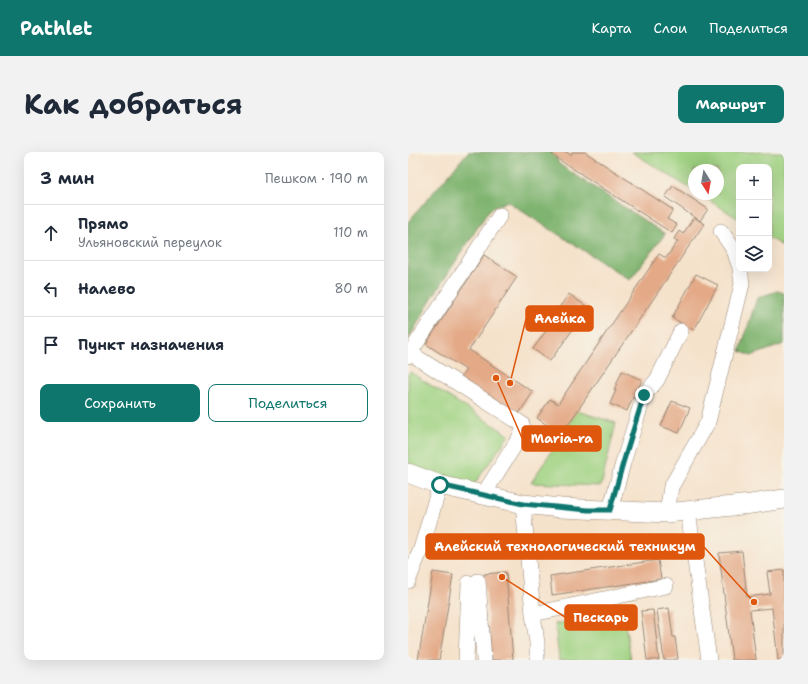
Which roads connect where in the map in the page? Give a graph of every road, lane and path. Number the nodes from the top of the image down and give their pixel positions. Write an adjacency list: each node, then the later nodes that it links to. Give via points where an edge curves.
1 (500, 215): 6 (street)
2 (721, 230): 3 (street)
3 (736, 256)
4 (740, 272): 14 (street, via 742,284 708,422 671,487)
5 (681, 331): 12 (street, via 657,380 644,395)
6 (409, 354): 9 (street, via 522,424 523,432)
7 (408, 472): 8 (main road)
8 (440, 485): 9 (main road); 15 (street, via 421,549)
9 (482, 495): 11 (main road)
10 (784, 499): 13 (main road)
11 (523, 504): 12 (main road); 17 (street)
12 (610, 510): 14 (main road)
13 (688, 511): 14 (main road); 21 (street)
14 (667, 513)
15 (408, 581)
16 (666, 586): 17 (street)
17 (533, 614): 20 (street)
18 (466, 660): 19 (street, via 474,582)
19 (484, 660)
20 (537, 660)
21 (708, 660)

